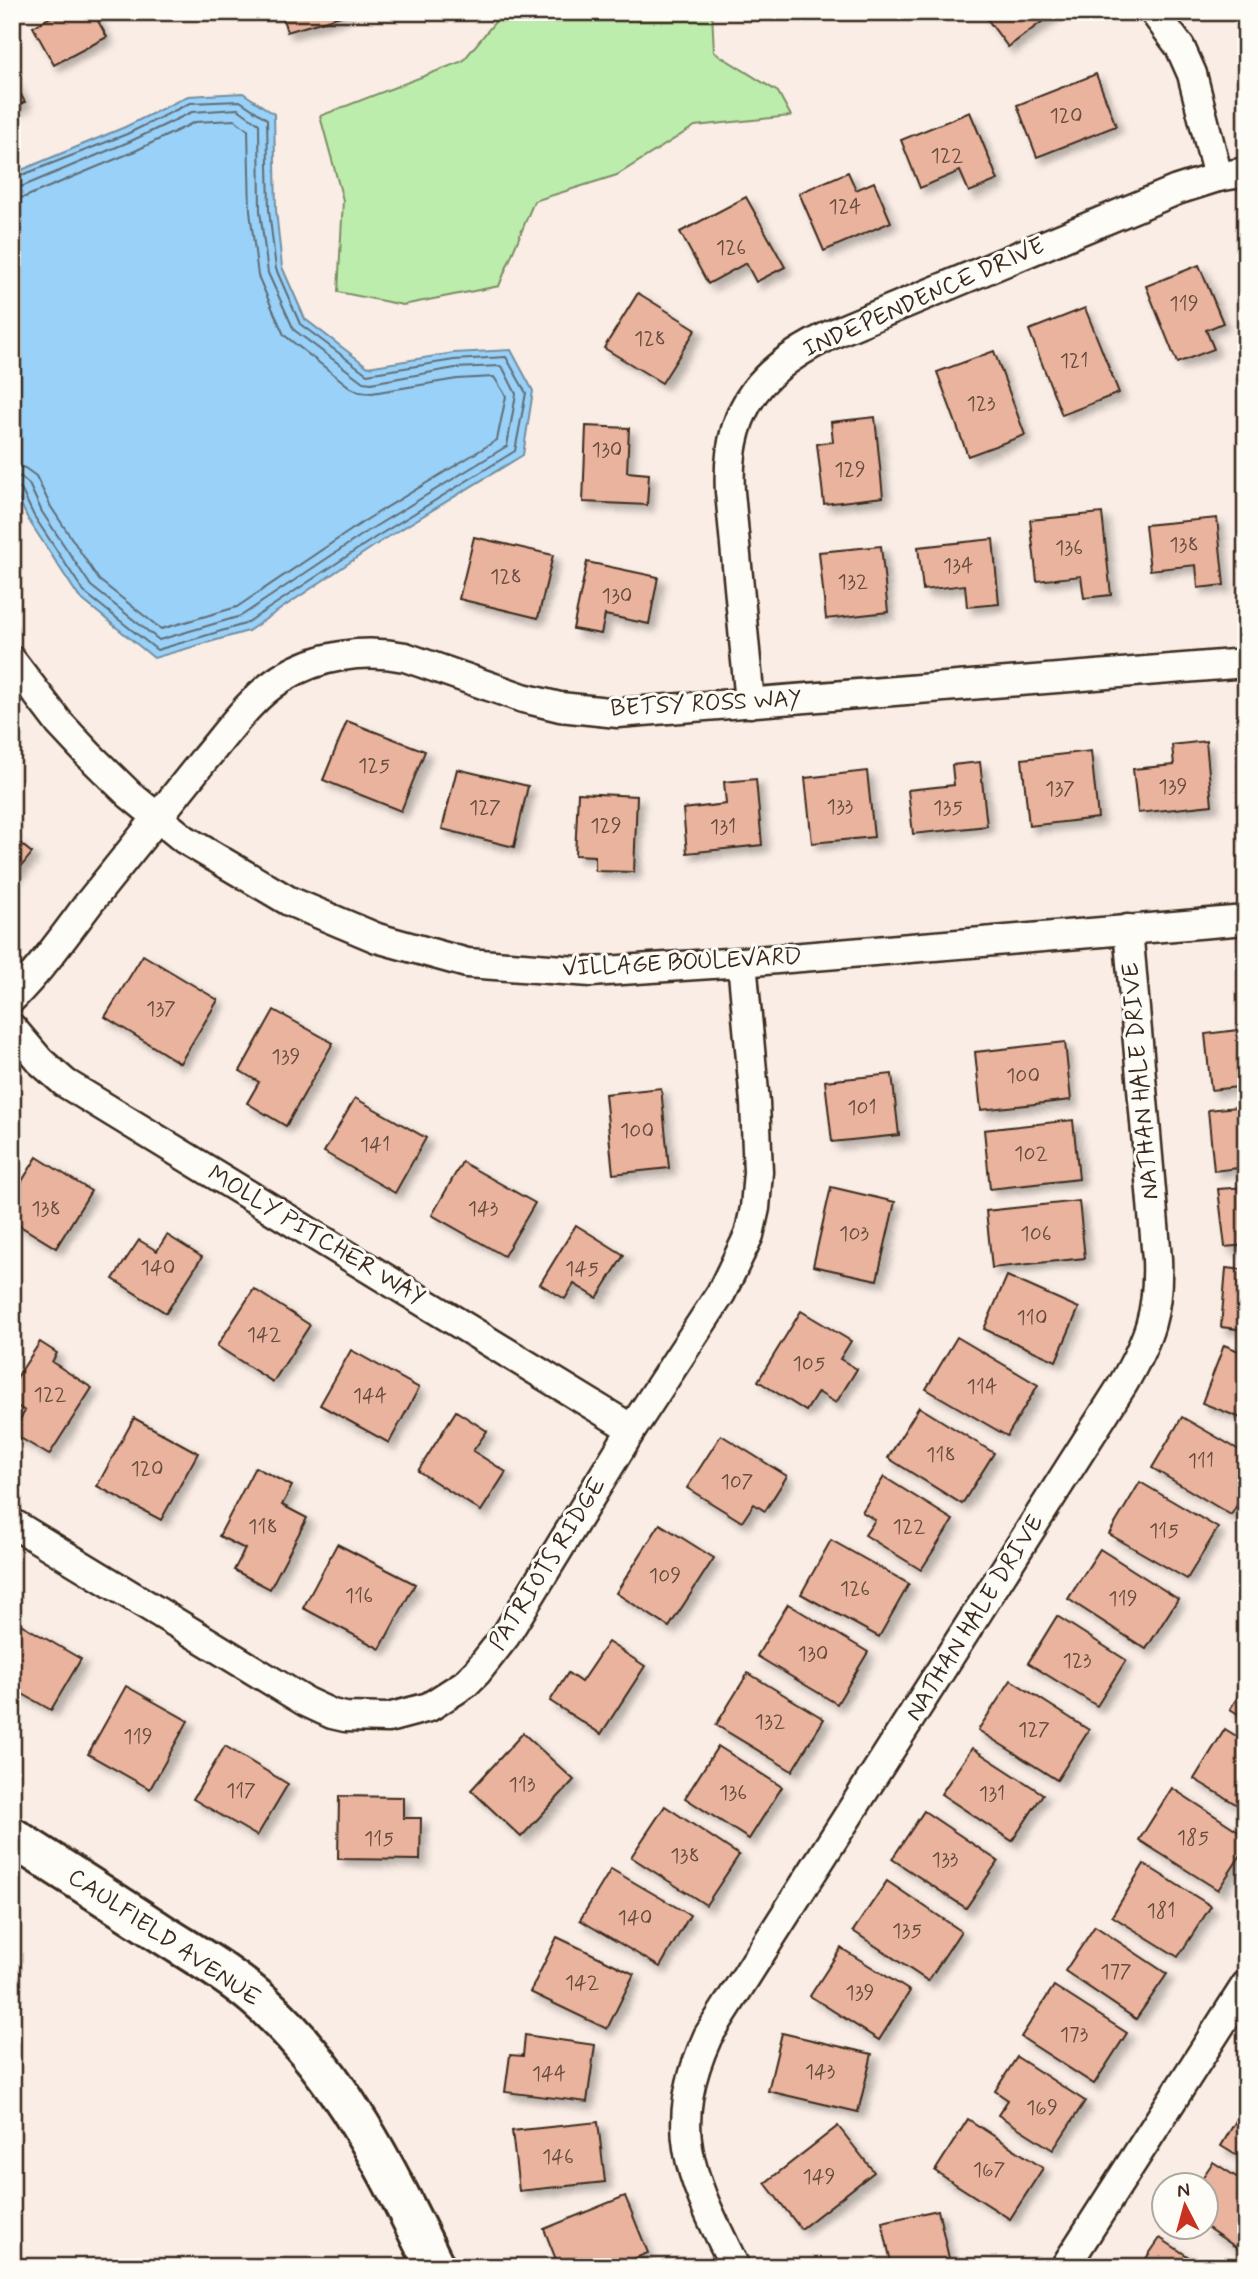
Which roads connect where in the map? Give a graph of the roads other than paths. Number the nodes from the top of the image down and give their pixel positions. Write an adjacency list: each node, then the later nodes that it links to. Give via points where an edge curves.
1 (1154, 12): 3 (street, via 1180,47 1192,74)
2 (1246, 172): 3 (street, INDEPENDENCE DRIVE)
3 (1218, 177): 6 (street, INDEPENDENCE DRIVE, via 830,335 801,349 771,373 741,416 730,458)
4 (12, 661): 7 (street, VILLAGE BOULEVARD, via 60,724)
5 (1246, 663): 6 (street, BETSY ROSS WAY)
6 (750, 703): 7 (street, BETSY ROSS WAY, via 639,713 586,710 523,698 405,657 380,653 340,657 286,676 258,696)
7 (156, 818): 10 (street, VILLAGE BOULEVARD, via 205,853 289,901 377,938 467,962 591,972); 11 (street)
8 (1246, 920): 9 (street, VILLAGE BOULEVARD)
9 (1128, 929): 10 (street, VILLAGE BOULEVARD); 18 (street, NATHAN HALE DRIVE, via 1157,1259 1154,1319 1123,1384 701,2051 687,2102 688,2153 697,2186)
10 (742, 962): 13 (street, PATRIOTS RIDGE, via 758,1152 752,1223 721,1293)
11 (12, 998)
12 (12, 1028): 13 (street, MOLLY PITCHER WAY, via 65,1083)
13 (632, 1429): 14 (street, PATRIOTS RIDGE, via 506,1634 477,1672 442,1700 388,1718 345,1717 319,1709)
14 (12, 1523)
15 (12, 1837): 17 (street, CAULFIELD AVENUE, via 260,2001 320,2065 351,2108)
16 (1246, 1985): 19 (street)
17 (435, 2267)
18 (735, 2267)
19 (1065, 2267)

